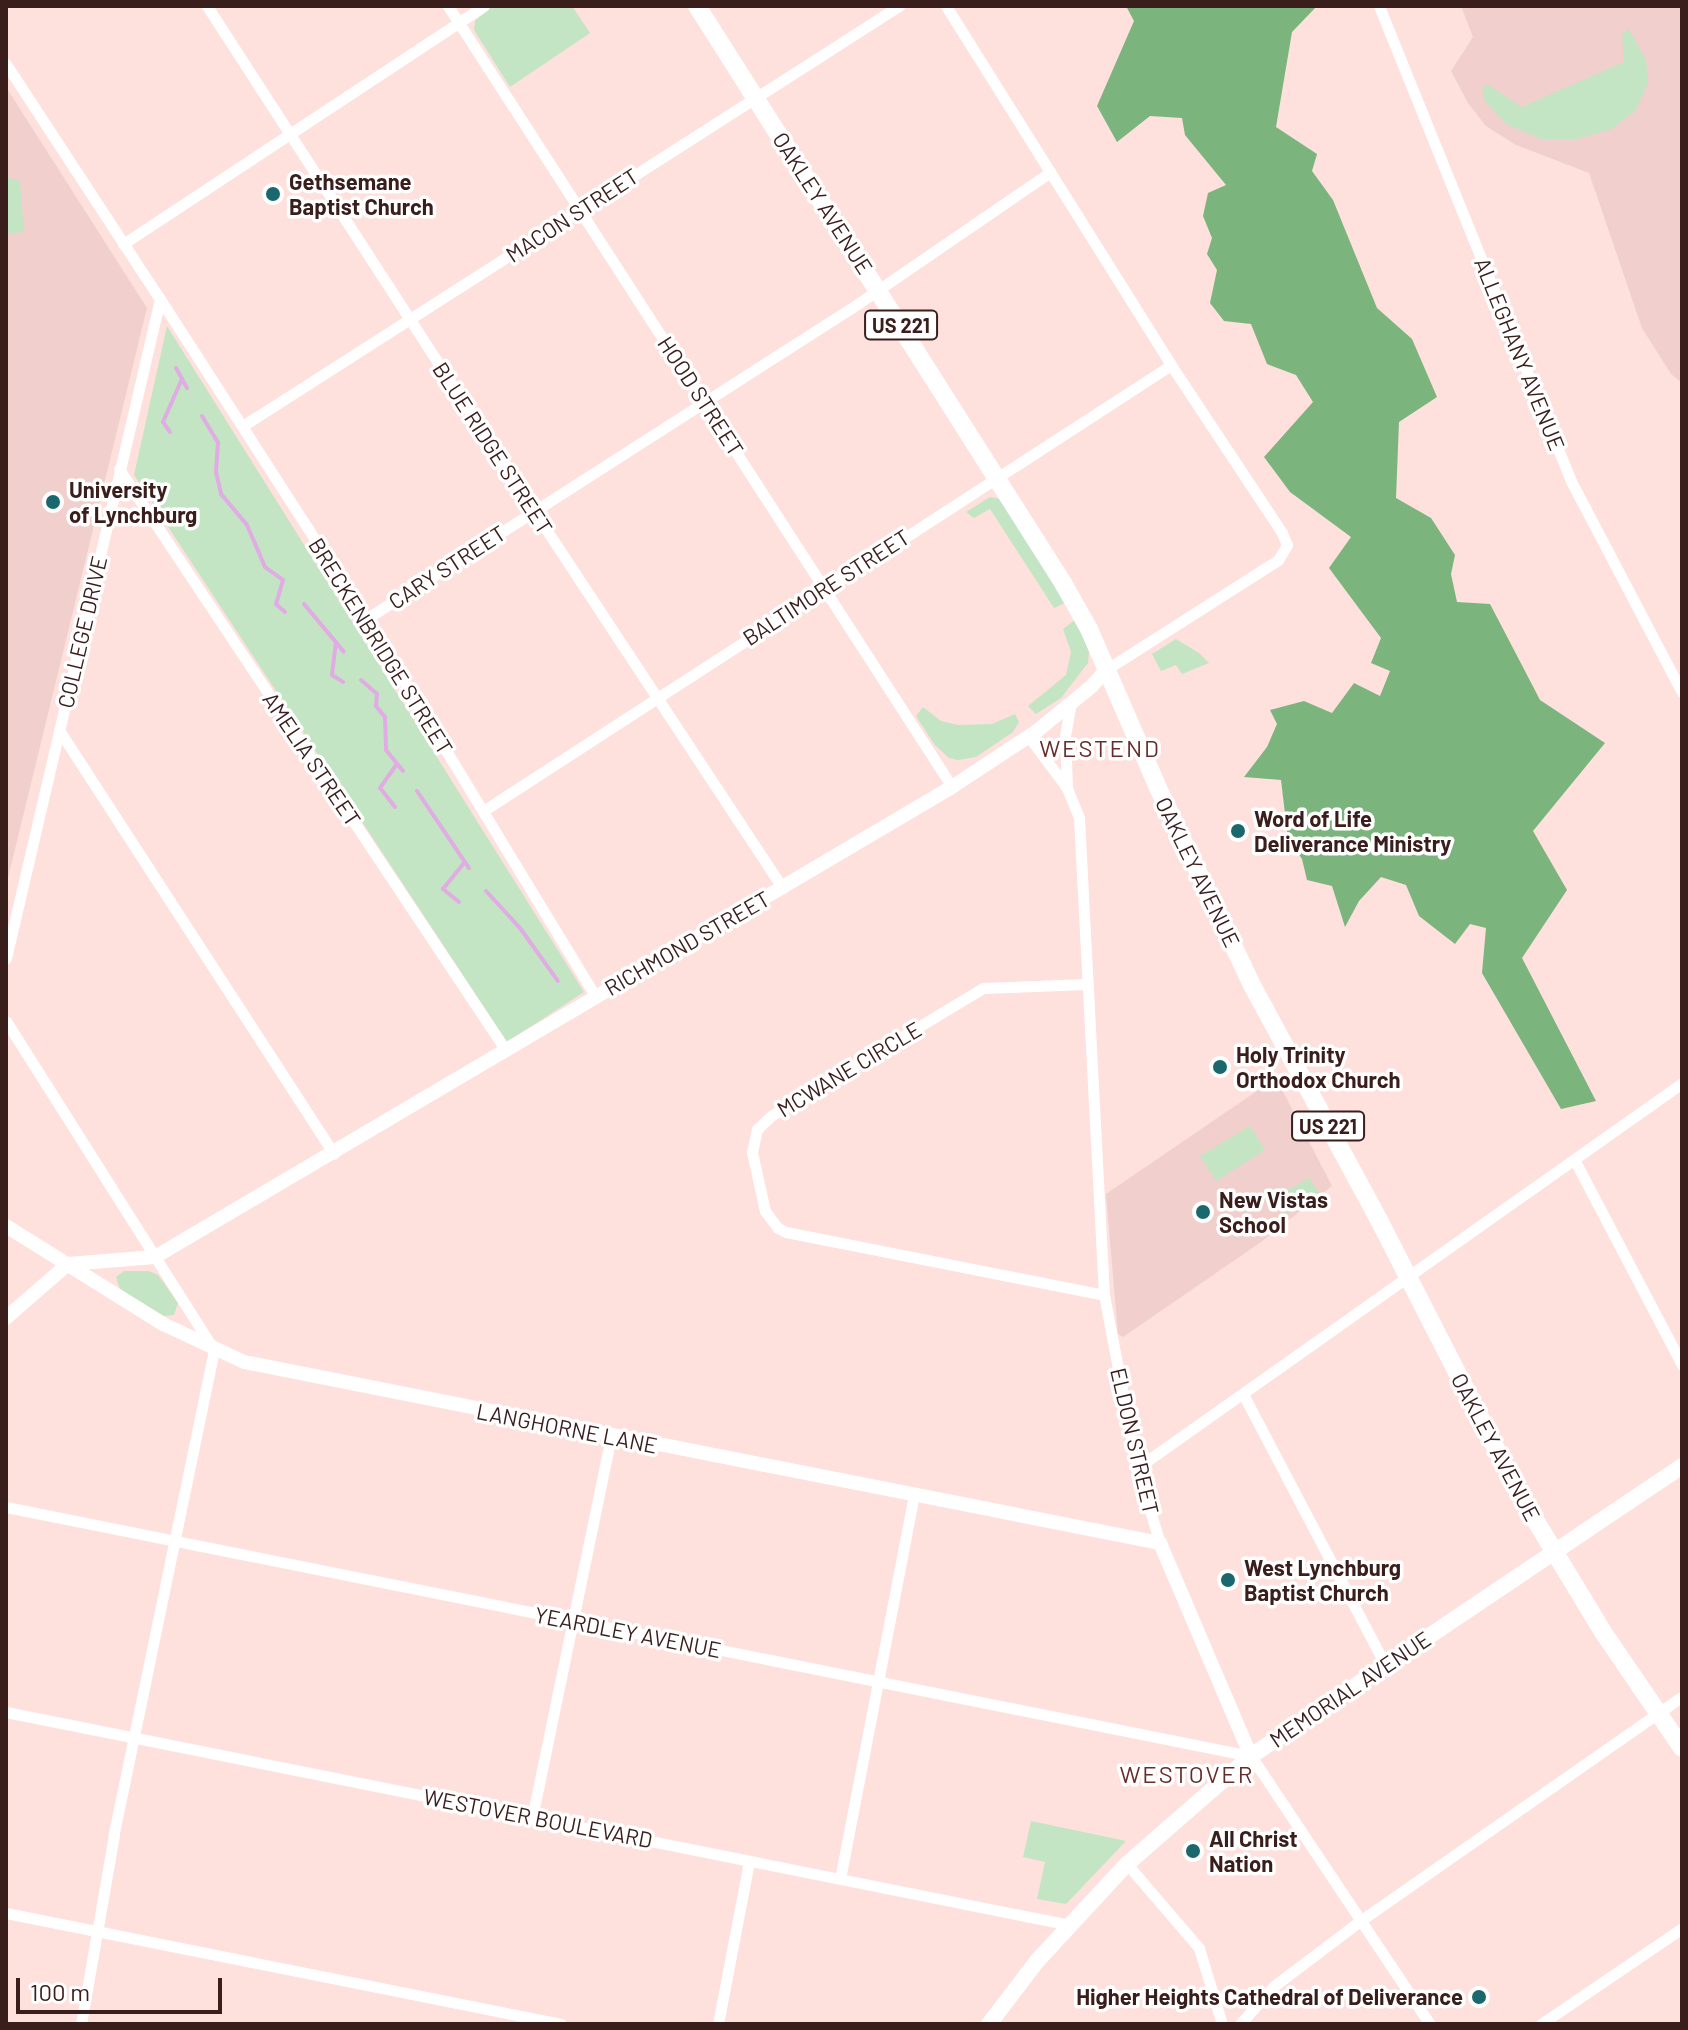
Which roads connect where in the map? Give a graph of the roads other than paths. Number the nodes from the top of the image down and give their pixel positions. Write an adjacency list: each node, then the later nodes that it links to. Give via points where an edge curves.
1 (207, 6): 11 (street, BLUE RIDGE STREET)
2 (448, 6): 8 (street, HOOD STREET)
3 (484, 6): 8 (street)
4 (697, 6): 10 (main road, OAKLEY AVENUE / US 221)
5 (899, 6): 10 (street, MACON STREET)
6 (946, 6): 12 (street)
7 (1379, 6): 27 (street, ALLEGHANY AVENUE, via 1571,481)
8 (459, 22): 11 (street); 13 (street, HOOD STREET)
9 (6, 64): 14 (street)
10 (755, 97): 13 (street, MACON STREET); 15 (main road, OAKLEY AVENUE / US 221)
11 (290, 132): 14 (street); 17 (street, BLUE RIDGE STREET)
12 (1050, 172): 15 (street, CARY STREET); 18 (street)
13 (581, 209): 17 (street, MACON STREET); 19 (street, HOOD STREET)
14 (123, 244): 16 (street)
15 (878, 288): 19 (street, CARY STREET); 22 (main road, OAKLEY AVENUE / US 221)
16 (160, 299): 20 (street, BRECKENBRIDGE STREET); 21 (street, COLLEGE DRIVE)
17 (411, 320): 20 (street, MACON STREET); 23 (street, BLUE RIDGE STREET)
18 (1171, 365): 22 (street, BALTIMORE STREET); 26 (street, RICHMOND STREET, via 1287,545 1278,560)
19 (705, 402): 23 (street, CARY STREET); 24 (street, HOOD STREET)
20 (244, 425): 25 (street, BRECKENBRIDGE STREET)
21 (119, 469): 30 (street, COLLEGE DRIVE); 40 (street, AMELIA STREET)
22 (997, 476): 24 (street, BALTIMORE STREET); 26 (main road, OAKLEY AVENUE / US 221, via 1063,583)
23 (534, 511): 25 (street, CARY STREET); 28 (street, BLUE RIDGE STREET)
24 (824, 589): 28 (street, BALTIMORE STREET); 32 (street, HOOD STREET)
25 (366, 619): 34 (street, BRECKENBRIDGE STREET)
26 (1107, 669): 29 (street, RICHMOND STREET); 47 (main road, OAKLEY AVENUE / US 221, via 1253,987)
27 (1682, 692)
28 (657, 697): 34 (street, BALTIMORE STREET); 35 (street, BLUE RIDGE STREET)
29 (1071, 703): 31 (street, RICHMOND STREET); 33 (street, ELDON STREET, via 1065,736)
30 (59, 730): 36 (street, COLLEGE DRIVE); 42 (street)
31 (1029, 737): 32 (street, RICHMOND STREET); 33 (street, ELDON STREET)
32 (952, 787): 35 (street, RICHMOND STREET)
33 (1067, 788): 37 (street, ELDON STREET, via 1079,818)
34 (483, 811): 38 (street, BRECKENBRIDGE STREET)
35 (783, 888): 38 (street, RICHMOND STREET)
36 (6, 958)
37 (1086, 984): 48 (street, ELDON STREET); 48 (street, MCWANE CIRCLE, via 983,988 771,1116 757,1129 752,1152 765,1211 786,1232)
38 (596, 997): 40 (street, RICHMOND STREET)
39 (6, 1021): 45 (street)
40 (505, 1049): 42 (street, RICHMOND STREET)
41 (1682, 1083): 43 (street)
42 (334, 1154): 45 (street, RICHMOND STREET)
43 (1575, 1161): 47 (street); 51 (street)
44 (6, 1226): 46 (street, LANGHORNE LANE)
45 (155, 1257): 46 (street, RICHMOND STREET); 50 (street)
46 (68, 1264): 49 (street); 50 (street, LANGHORNE LANE)
47 (1408, 1276): 52 (street); 60 (main road, OAKLEY AVENUE / US 221)
48 (1104, 1295): 55 (street, ELDON STREET)
49 (6, 1318)
50 (214, 1350): 53 (street, LANGHORNE LANE, via 244,1362); 58 (street)
51 (1682, 1365)
52 (1243, 1394): 55 (street); 62 (street)
53 (611, 1437): 56 (street, LANGHORNE LANE); 61 (street)
54 (1682, 1466): 60 (main road, MEMORIAL AVENUE)
55 (1137, 1468): 59 (street, ELDON STREET)
56 (914, 1496): 59 (street, LANGHORNE LANE); 63 (street)
57 (6, 1507): 58 (street, YEARDLEY AVENUE)
58 (174, 1541): 61 (street, YEARDLEY AVENUE); 67 (street)
59 (1160, 1543): 69 (street, ELDON STREET)
60 (1554, 1554): 62 (main road, MEMORIAL AVENUE); 66 (main road, OAKLEY AVENUE / US 221)
61 (573, 1621): 63 (street, YEARDLEY AVENUE); 70 (street)
62 (1385, 1664): 69 (main road, MEMORIAL AVENUE)
63 (878, 1683): 69 (street, YEARDLEY AVENUE); 73 (street)
64 (1682, 1696): 66 (street)
65 (6, 1712): 67 (street, WESTOVER BOULEVARD)
66 (1658, 1713): 68 (main road, OAKLEY AVENUE / US 221); 75 (street)
67 (135, 1738): 70 (street, WESTOVER BOULEVARD); 78 (street)
68 (1682, 1748)
69 (1251, 1756): 72 (main road, MEMORIAL AVENUE); 75 (street, ELDON STREET)
70 (532, 1818): 71 (street, WESTOVER BOULEVARD)
71 (749, 1861): 73 (street, WESTOVER BOULEVARD); 81 (street)
72 (1127, 1864): 76 (main road, MEMORIAL AVENUE); 83 (street, via 1199,1948)
73 (840, 1879): 76 (street, WESTOVER BOULEVARD)
74 (6, 1913): 78 (street)
75 (1360, 1921): 84 (street, via 1274,1986); 85 (street, ELDON STREET)
76 (1070, 1925): 82 (main road, MEMORIAL AVENUE)
77 (1682, 1928): 86 (street)
78 (96, 1931): 79 (street); 80 (street)
79 (81, 2024)
80 (561, 2024)
81 (718, 2024)
82 (989, 2024)
83 (1222, 2024)
84 (1240, 2024)
85 (1430, 2024)
86 (1541, 2024)

